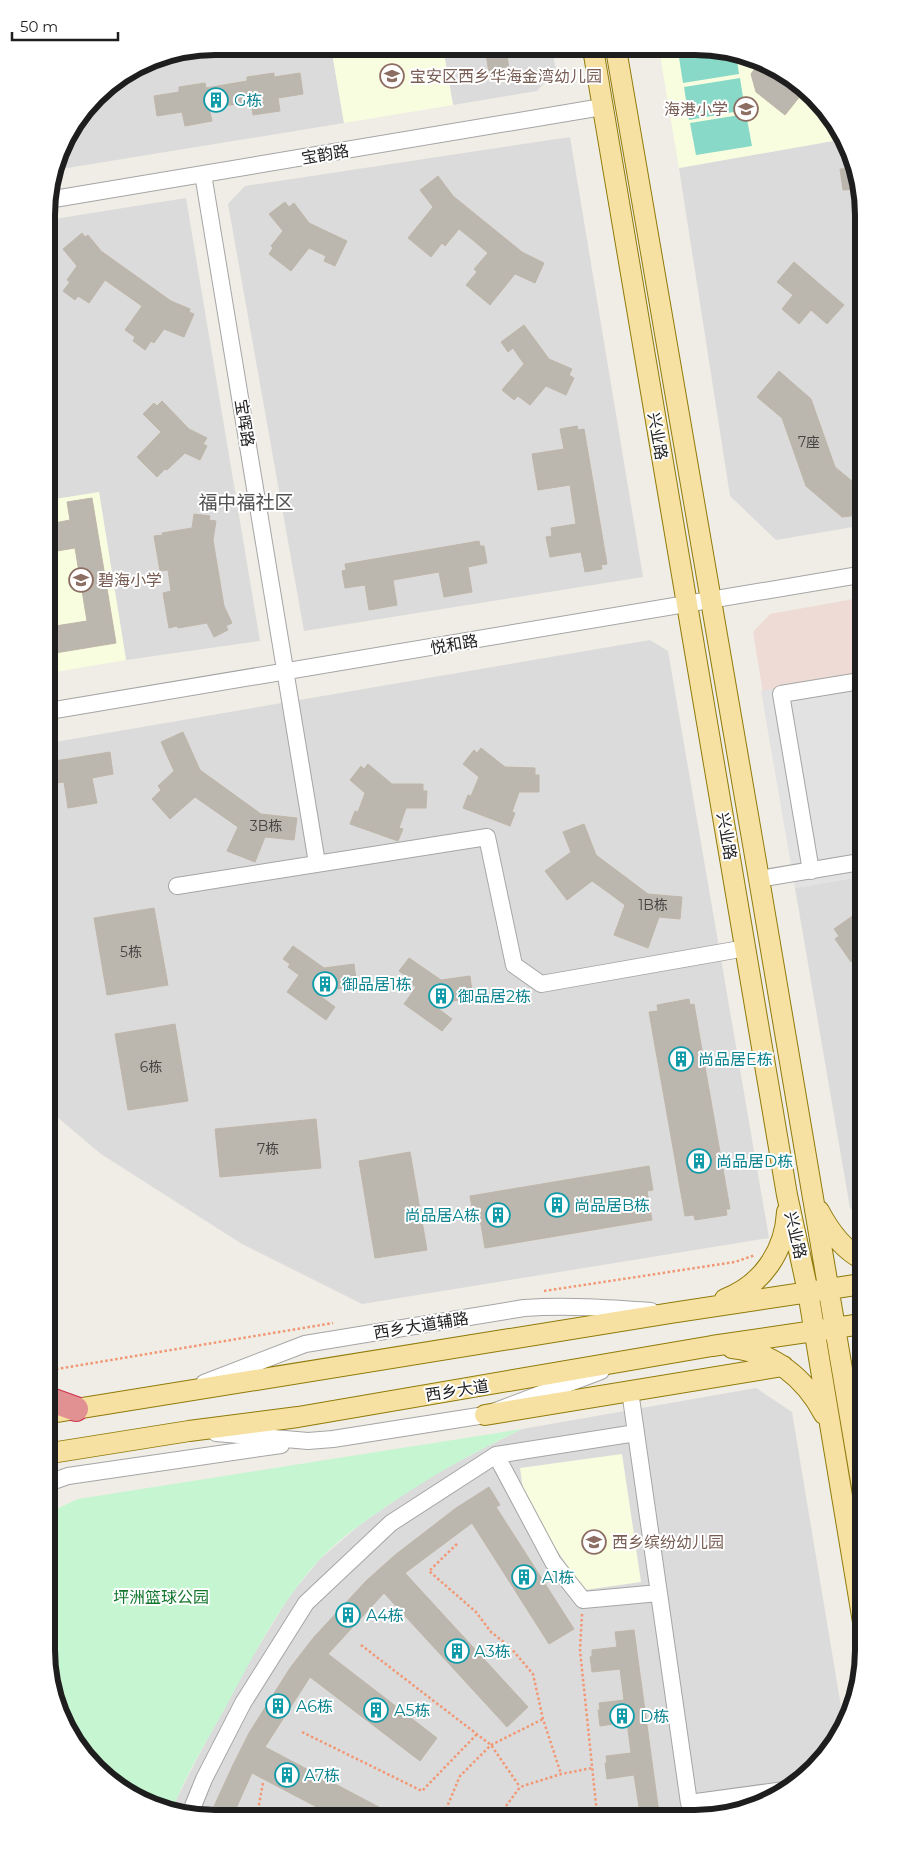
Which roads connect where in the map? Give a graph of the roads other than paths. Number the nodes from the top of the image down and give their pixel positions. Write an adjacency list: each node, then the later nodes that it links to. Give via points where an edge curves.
1 (594, 55): 3 (main road, 兴业路)
2 (617, 55): 7 (main road, 兴业路)
3 (602, 108): 4 (street, 宝韵路); 8 (main road, 兴业路)
4 (203, 174): 5 (street, 宝韵路); 9 (street, 宝晖路)
5 (56, 199)
6 (855, 576): 7 (street, 悦和路)
7 (711, 601): 8 (street, 悦和路); 15 (main road, 兴业路)
8 (687, 605): 9 (street, 悦和路); 17 (main road, 兴业路)
9 (286, 672): 11 (street, 悦和路); 12 (street, 宝晖路)
10 (855, 682): 14 (street, via 781,694)
11 (55, 710)
12 (317, 863): 16 (street); 17 (street, via 487,837 514,965 541,984)
13 (855, 863): 14 (street)
14 (811, 871): 15 (street)
15 (759, 879): 18 (main road, 兴业路)
16 (177, 886)
17 (746, 948): 19 (main road, 兴业路)
18 (812, 1191): 20 (main road, via 830,1230); 22 (main road, 兴业路)
19 (787, 1195): 23 (main road, 兴业路); 24 (main road, via 784,1232 767,1268 747,1288)
20 (855, 1256)
21 (855, 1285): 22 (main road)
22 (828, 1289): 23 (main road); 27 (main road, 兴业路)
23 (808, 1292): 24 (main road); 28 (main road, 兴业路)
24 (705, 1308): 25 (main road)
25 (671, 1313): 33 (main road); 33 (street, 西乡大道辅路, via 606,1308 524,1308 305,1344)
26 (855, 1325): 27 (main road, 西乡大道)
27 (835, 1328): 28 (main road, 西乡大道); 40 (main road, 兴业路)
28 (814, 1331): 29 (main road, 西乡大道); 39 (main road, 兴业路)
29 (712, 1346): 30 (main road, 西乡大道); 31 (main road, via 742,1349)
30 (623, 1363): 38 (street); 41 (main road, 西乡大道, via 298,1417)
31 (783, 1366): 32 (main road); 39 (main road, via 815,1399)
32 (630, 1391): 38 (main road); 42 (street)
33 (180, 1392): 36 (main road)
34 (55, 1402): 36 (highway)
35 (855, 1403): 40 (main road)
36 (76, 1410): 37 (main road)
37 (55, 1413)
38 (485, 1415): 43 (street)
39 (830, 1429): 48 (main road, 兴业路)
40 (852, 1430): 44 (main road, 兴业路)
41 (189, 1431): 43 (street); 45 (main road, 西乡大道)
42 (636, 1433): 46 (street); 49 (street)
43 (308, 1441): 47 (street)
44 (855, 1447)
45 (55, 1451)
46 (496, 1455): 49 (street, via 553,1562 583,1600); 51 (street, via 391,1523 306,1603 243,1703)
47 (55, 1480)
48 (855, 1575)
49 (659, 1593): 50 (street, via 689,1803)
50 (769, 1792)
51 (192, 1809)

